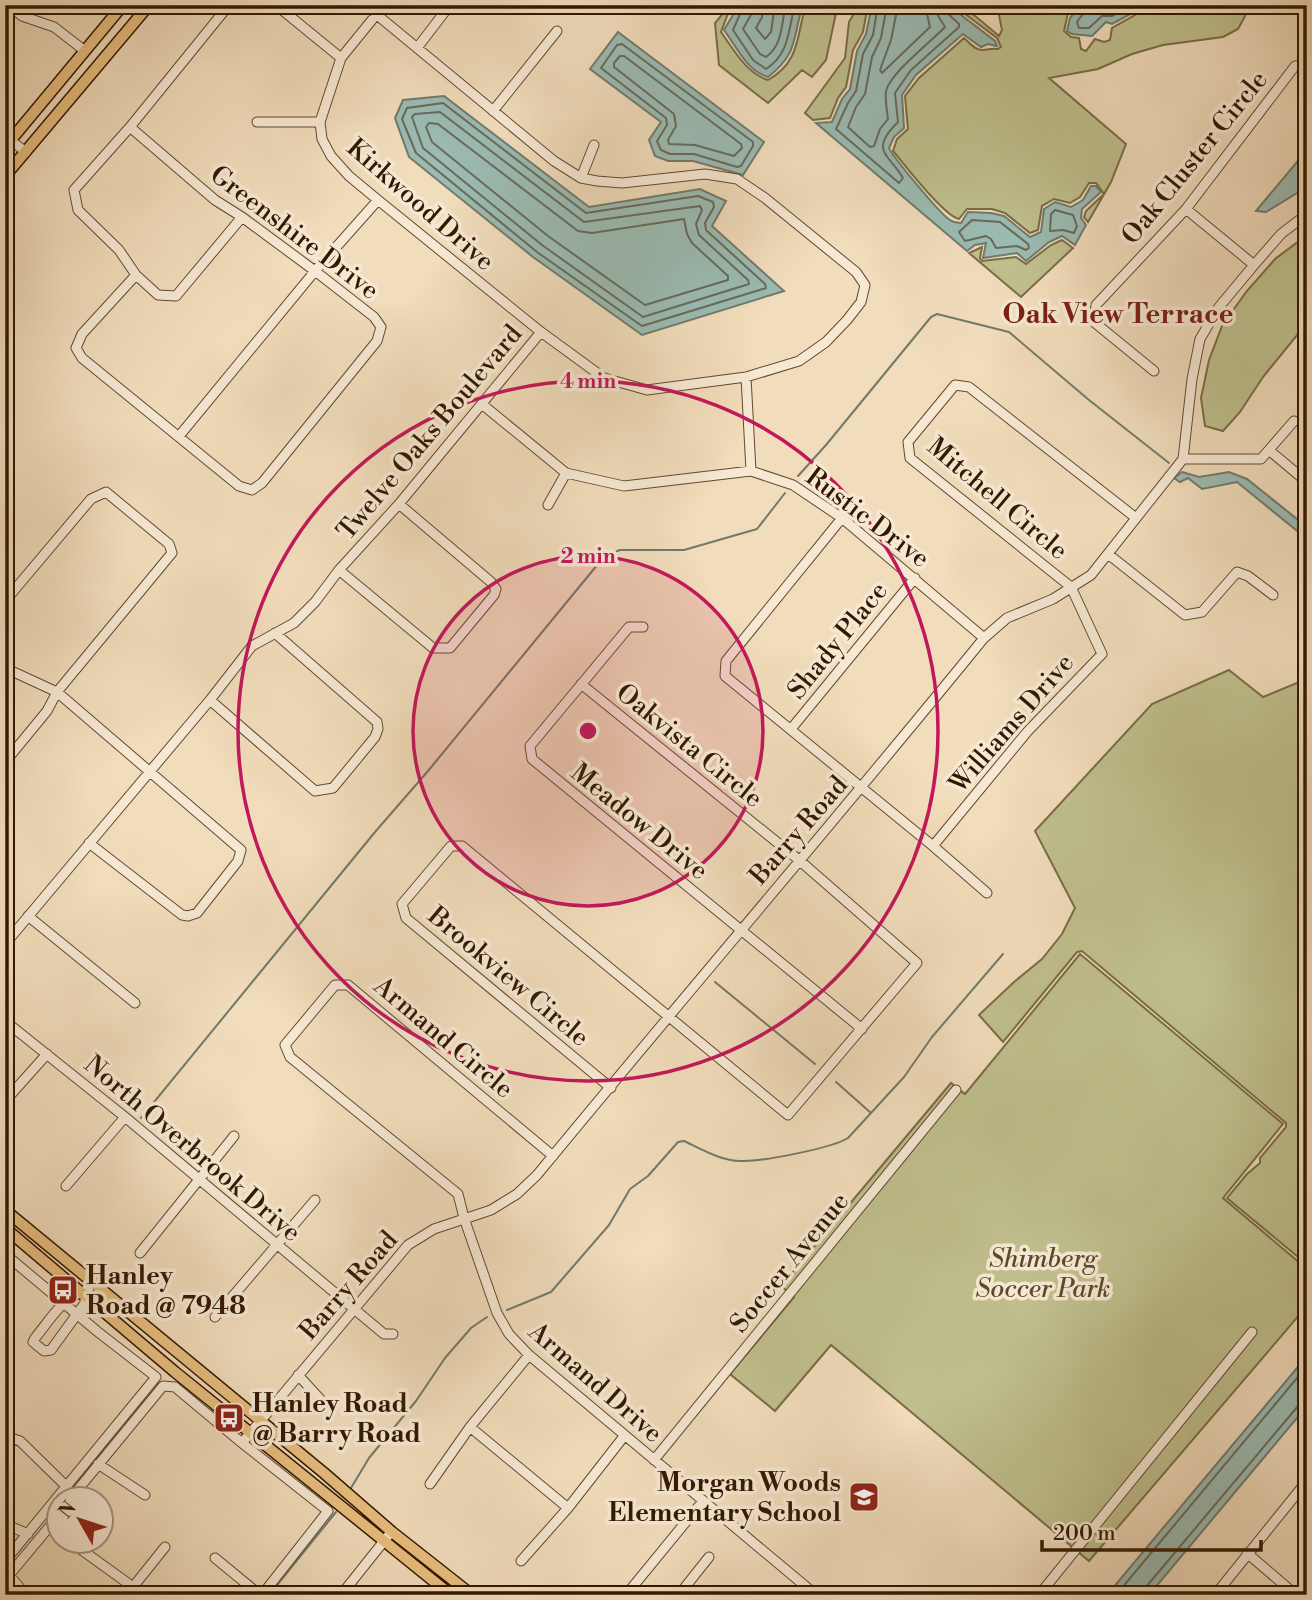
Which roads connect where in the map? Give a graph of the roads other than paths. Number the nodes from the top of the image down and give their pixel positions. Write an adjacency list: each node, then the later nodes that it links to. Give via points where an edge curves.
1 (9, 5): 12 (street, via 22,16 54,27)
2 (124, 5): 9 (main road); 12 (main road)
3 (149, 5): 9 (main road)
4 (229, 5): 18 (street)
5 (276, 5): 13 (street)
6 (365, 5): 8 (street, Twelve Oaks Boulevard)
7 (450, 5): 11 (street)
8 (376, 15): 11 (street, Twelve Oaks Boulevard); 13 (street, Kirkwood Drive)
9 (139, 18): 21 (main road)
10 (557, 31): 15 (street)
11 (417, 48): 15 (street, Twelve Oaks Boulevard)
12 (85, 51): 19 (main road)
13 (341, 58): 17 (street, Kirkwood Drive)
14 (1307, 65): 25 (street, Oak Cluster Circle, via 1295,66)
15 (493, 111): 23 (street, Twelve Oaks Boulevard)
16 (257, 122): 17 (street)
17 (320, 122): 24 (street, Kirkwood Drive, via 331,156)
18 (130, 127): 27 (street, Greenshire Drive, via 215,200); 30 (street, via 74,190 78,210 119,250)
19 (7, 141): 21 (street)
20 (594, 145): 23 (street)
21 (26, 152): 22 (main road)
22 (5, 176)
23 (581, 178): 33 (street, Twelve Oaks Boulevard, via 622,183 705,174 737,179 856,272 866,285 861,302 826,342 799,361)
24 (378, 200): 29 (street); 31 (street, Kirkwood Drive)
25 (1186, 209): 28 (street); 32 (street, Oak Cluster Circle, via 1096,305 1094,322)
26 (1307, 214): 28 (street, via 1281,234)
27 (242, 217): 29 (street, Greenshire Drive); 30 (street, via 176,296 158,295)
28 (1254, 265): 38 (street, via 1219,307 1200,339)
29 (315, 271): 36 (street); 36 (street, Greenshire Drive, via 381,327 377,341 270,473 252,490 239,486)
30 (136, 275): 36 (street, Greenshire Drive, via 82,334 76,348 82,358)
31 (541, 332): 33 (street, Twelve Oaks Boulevard, via 604,378 648,390); 34 (street, Twelve Oaks Boulevard)
32 (1154, 372)
33 (747, 377): 39 (street)
34 (482, 405): 40 (street, Rustic Drive); 42 (street, Twelve Oaks Boulevard)
35 (1294, 421): 37 (street)
36 (180, 435)
37 (1270, 451): 38 (street, via 1261,459); 41 (street)
38 (1183, 458): 45 (street, Barry Road)
39 (751, 471): 40 (street, Rustic Drive, via 624,486); 44 (street, Rustic Drive, via 793,485)
40 (566, 473): 43 (street)
41 (1307, 482)
42 (399, 504): 47 (street, Twelve Oaks Boulevard); 47 (street, via 496,589 450,648 433,648)
43 (548, 505)
44 (842, 518): 48 (street, Rustic Drive); 59 (street, via 726,661 725,676)
45 (1136, 519): 46 (street, Barry Road); 49 (street, Mitchell Circle, via 969,387 955,385 908,442 910,457)
46 (1108, 554): 49 (street, Barry Road, via 1091,575); 50 (street, via 1185,615 1202,612 1237,572)
47 (338, 570): 53 (street, Twelve Oaks Boulevard, via 308,609)
48 (915, 578): 54 (street, Rustic Drive); 59 (street, Shady Place)
49 (1071, 587): 54 (street, Barry Road, via 1007,618); 64 (street, Williams Drive, via 1102,654 1027,732)
50 (1273, 595)
51 (5, 601): 57 (street, via 91,499 106,492 169,544 172,553)
52 (643, 627): 56 (street, Meadow Drive, via 629,628)
53 (275, 633): 58 (street, Twelve Oaks Boulevard, via 252,646); 58 (street, via 377,722 375,737 333,788 315,790)
54 (984, 638): 62 (street, Barry Road)
55 (5, 668): 57 (street)
56 (581, 684): 65 (street, Oakvista Circle); 68 (street, Meadow Drive, via 530,746 532,759)
57 (57, 692): 60 (street); 61 (street)
58 (210, 700): 61 (street, Twelve Oaks Boulevard)
59 (791, 729): 62 (street)
60 (5, 762)
61 (150, 772): 63 (street, Twelve Oaks Boulevard); 63 (street, via 241,850 238,861 197,913 182,915)
62 (862, 788): 64 (street); 65 (street, Barry Road)
63 (89, 843): 67 (street, Twelve Oaks Boulevard)
64 (933, 846): 66 (street)
65 (799, 860): 68 (street, Barry Road); 73 (street, Oakvista Circle, via 917,963)
66 (987, 893)
67 (28, 916): 69 (street, Twelve Oaks Boulevard); 70 (street)
68 (740, 930): 71 (street, Barry Road); 73 (street, Meadow Drive)
69 (5, 944)
70 (135, 1003)
71 (669, 1016): 73 (street, Oakvista Circle, via 788,1115); 75 (street, Barry Road); 75 (street, Brookview Circle, via 462,846 450,846 402,904 405,918)
72 (5, 1021): 74 (street, North Overbrook Drive)
73 (862, 1029)
74 (47, 1054): 77 (street); 78 (street, North Overbrook Drive)
75 (611, 1088): 80 (street, Barry Road)
76 (956, 1090): 107 (street, Soccer Avenue)
77 (5, 1101)
78 (125, 1117): 81 (street, North Overbrook Drive); 82 (street)
79 (234, 1136): 81 (street)
80 (553, 1156): 85 (street, Barry Road, via 517,1194 491,1210); 85 (street, Armand Circle, via 348,985 335,985 285,1045 290,1057 458,1194)
81 (199, 1179): 87 (street, North Overbrook Drive); 88 (street)
82 (66, 1186)
83 (315, 1200): 87 (street)
84 (5, 1210): 90 (main road)
85 (464, 1218): 93 (street, Barry Road, via 408,1245); 98 (street, Armand Drive, via 497,1313)
86 (5, 1228): 91 (main road)
87 (276, 1245): 93 (street, North Overbrook Drive); 95 (street)
88 (139, 1253)
89 (5, 1254): 92 (street)
90 (93, 1283): 91 (street); 101 (main road)
91 (85, 1293): 92 (street); 94 (street); 103 (main road)
92 (65, 1303): 94 (street); 94 (street, via 35,1338 35,1344 51,1350)
93 (354, 1308): 97 (street, North Overbrook Drive, via 384,1334); 99 (street, Barry Road)
94 (78, 1314): 111 (street, via 156,1377)
95 (215, 1317)
96 (1252, 1332): 141 (street)
97 (393, 1334)
98 (529, 1355): 102 (street); 104 (street, Armand Drive)
99 (298, 1375): 100 (street); 101 (street, Barry Road)
100 (331, 1410)
101 (261, 1421): 103 (street, Barry Road); 120 (main road)
102 (470, 1427): 113 (street); 116 (street)
103 (250, 1433): 105 (street, Barry Road); 122 (main road)
104 (625, 1436): 107 (street, Armand Drive); 116 (street)
105 (242, 1443): 108 (street, via 175,1387 163,1386); 134 (street, via 328,1511)
106 (5, 1446): 110 (street, via 14,1439 20,1441)
107 (654, 1460): 115 (street, Armand Drive)
108 (98, 1464): 112 (street); 114 (street)
109 (1307, 1481): 124 (street)
110 (64, 1484)
111 (69, 1484)
112 (83, 1484)
113 (430, 1484)
114 (145, 1495)
115 (703, 1501): 138 (street); 140 (street, Armand Drive)
116 (568, 1508): 129 (street)
117 (46, 1512): 121 (street)
118 (5, 1524): 121 (street)
119 (46, 1530): 130 (street)
120 (392, 1532): 122 (street); 137 (main road)
121 (28, 1534): 128 (street)
122 (384, 1541): 135 (street); 136 (main road)
123 (165, 1547): 131 (street)
124 (1247, 1553): 142 (street); 143 (street)
125 (86, 1554): 131 (street)
126 (709, 1557): 139 (street, via 682,1591)
127 (215, 1558): 134 (street)
128 (5, 1561)
129 (521, 1561)
130 (7, 1577): 132 (street)
131 (133, 1587): 133 (street)
132 (26, 1595)
133 (141, 1595)
134 (261, 1595)
135 (341, 1595)
136 (450, 1595)
137 (472, 1595)
138 (626, 1595)
139 (687, 1595)
140 (816, 1595)
141 (1039, 1595)
142 (1215, 1595)
143 (1296, 1595)

